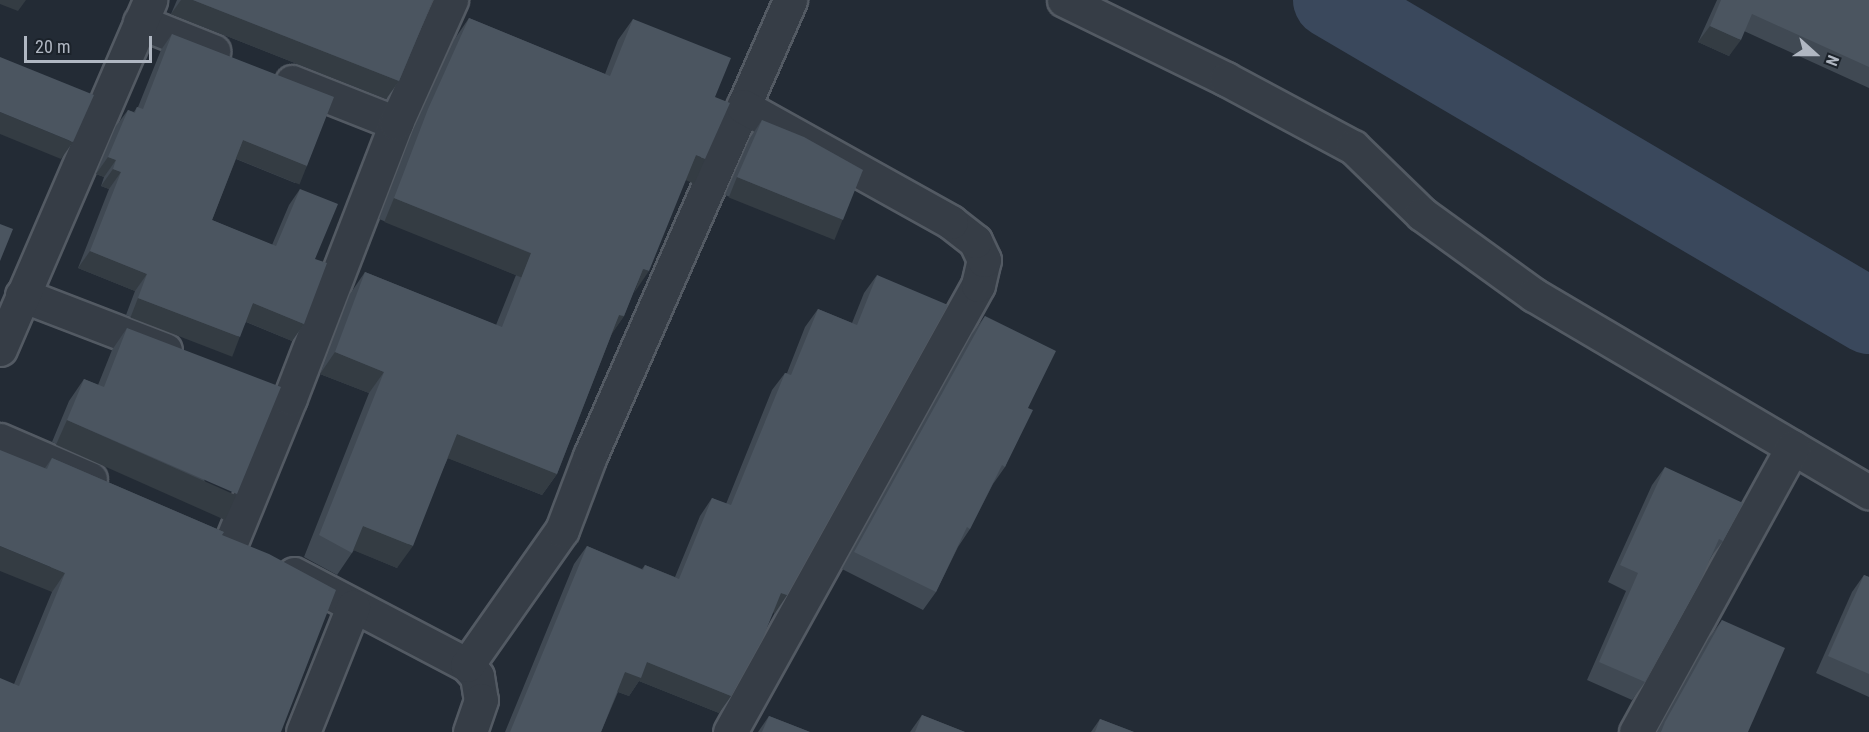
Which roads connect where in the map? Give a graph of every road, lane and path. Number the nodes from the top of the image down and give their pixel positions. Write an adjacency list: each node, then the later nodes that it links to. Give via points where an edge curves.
1 (451, 0): 6 (street)
2 (790, 0): 5 (street)
3 (1064, 0): 13 (street, via 1226,79 1353,147 1422,214 1534,295)
4 (145, 11): 6 (street, via 251,66); 7 (street)
5 (743, 106): 19 (street, via 595,445 562,530); 22 (street, via 951,222 975,242 984,260 978,285)
6 (396, 123): 11 (street)
7 (22, 295): 8 (street); 9 (street)
8 (0, 349)
9 (190, 359)
10 (257, 385): 11 (street)
11 (290, 398): 17 (street)
12 (0, 441): 14 (street)
13 (1793, 447): 15 (street); 23 (street)
14 (116, 490)
15 (1869, 492)
16 (200, 526): 17 (street)
17 (232, 540): 18 (street)
18 (353, 607): 19 (street); 20 (street)
19 (466, 665): 21 (street, via 477,676 481,700)
20 (303, 732)
21 (470, 732)
22 (730, 732)
23 (1636, 732)

